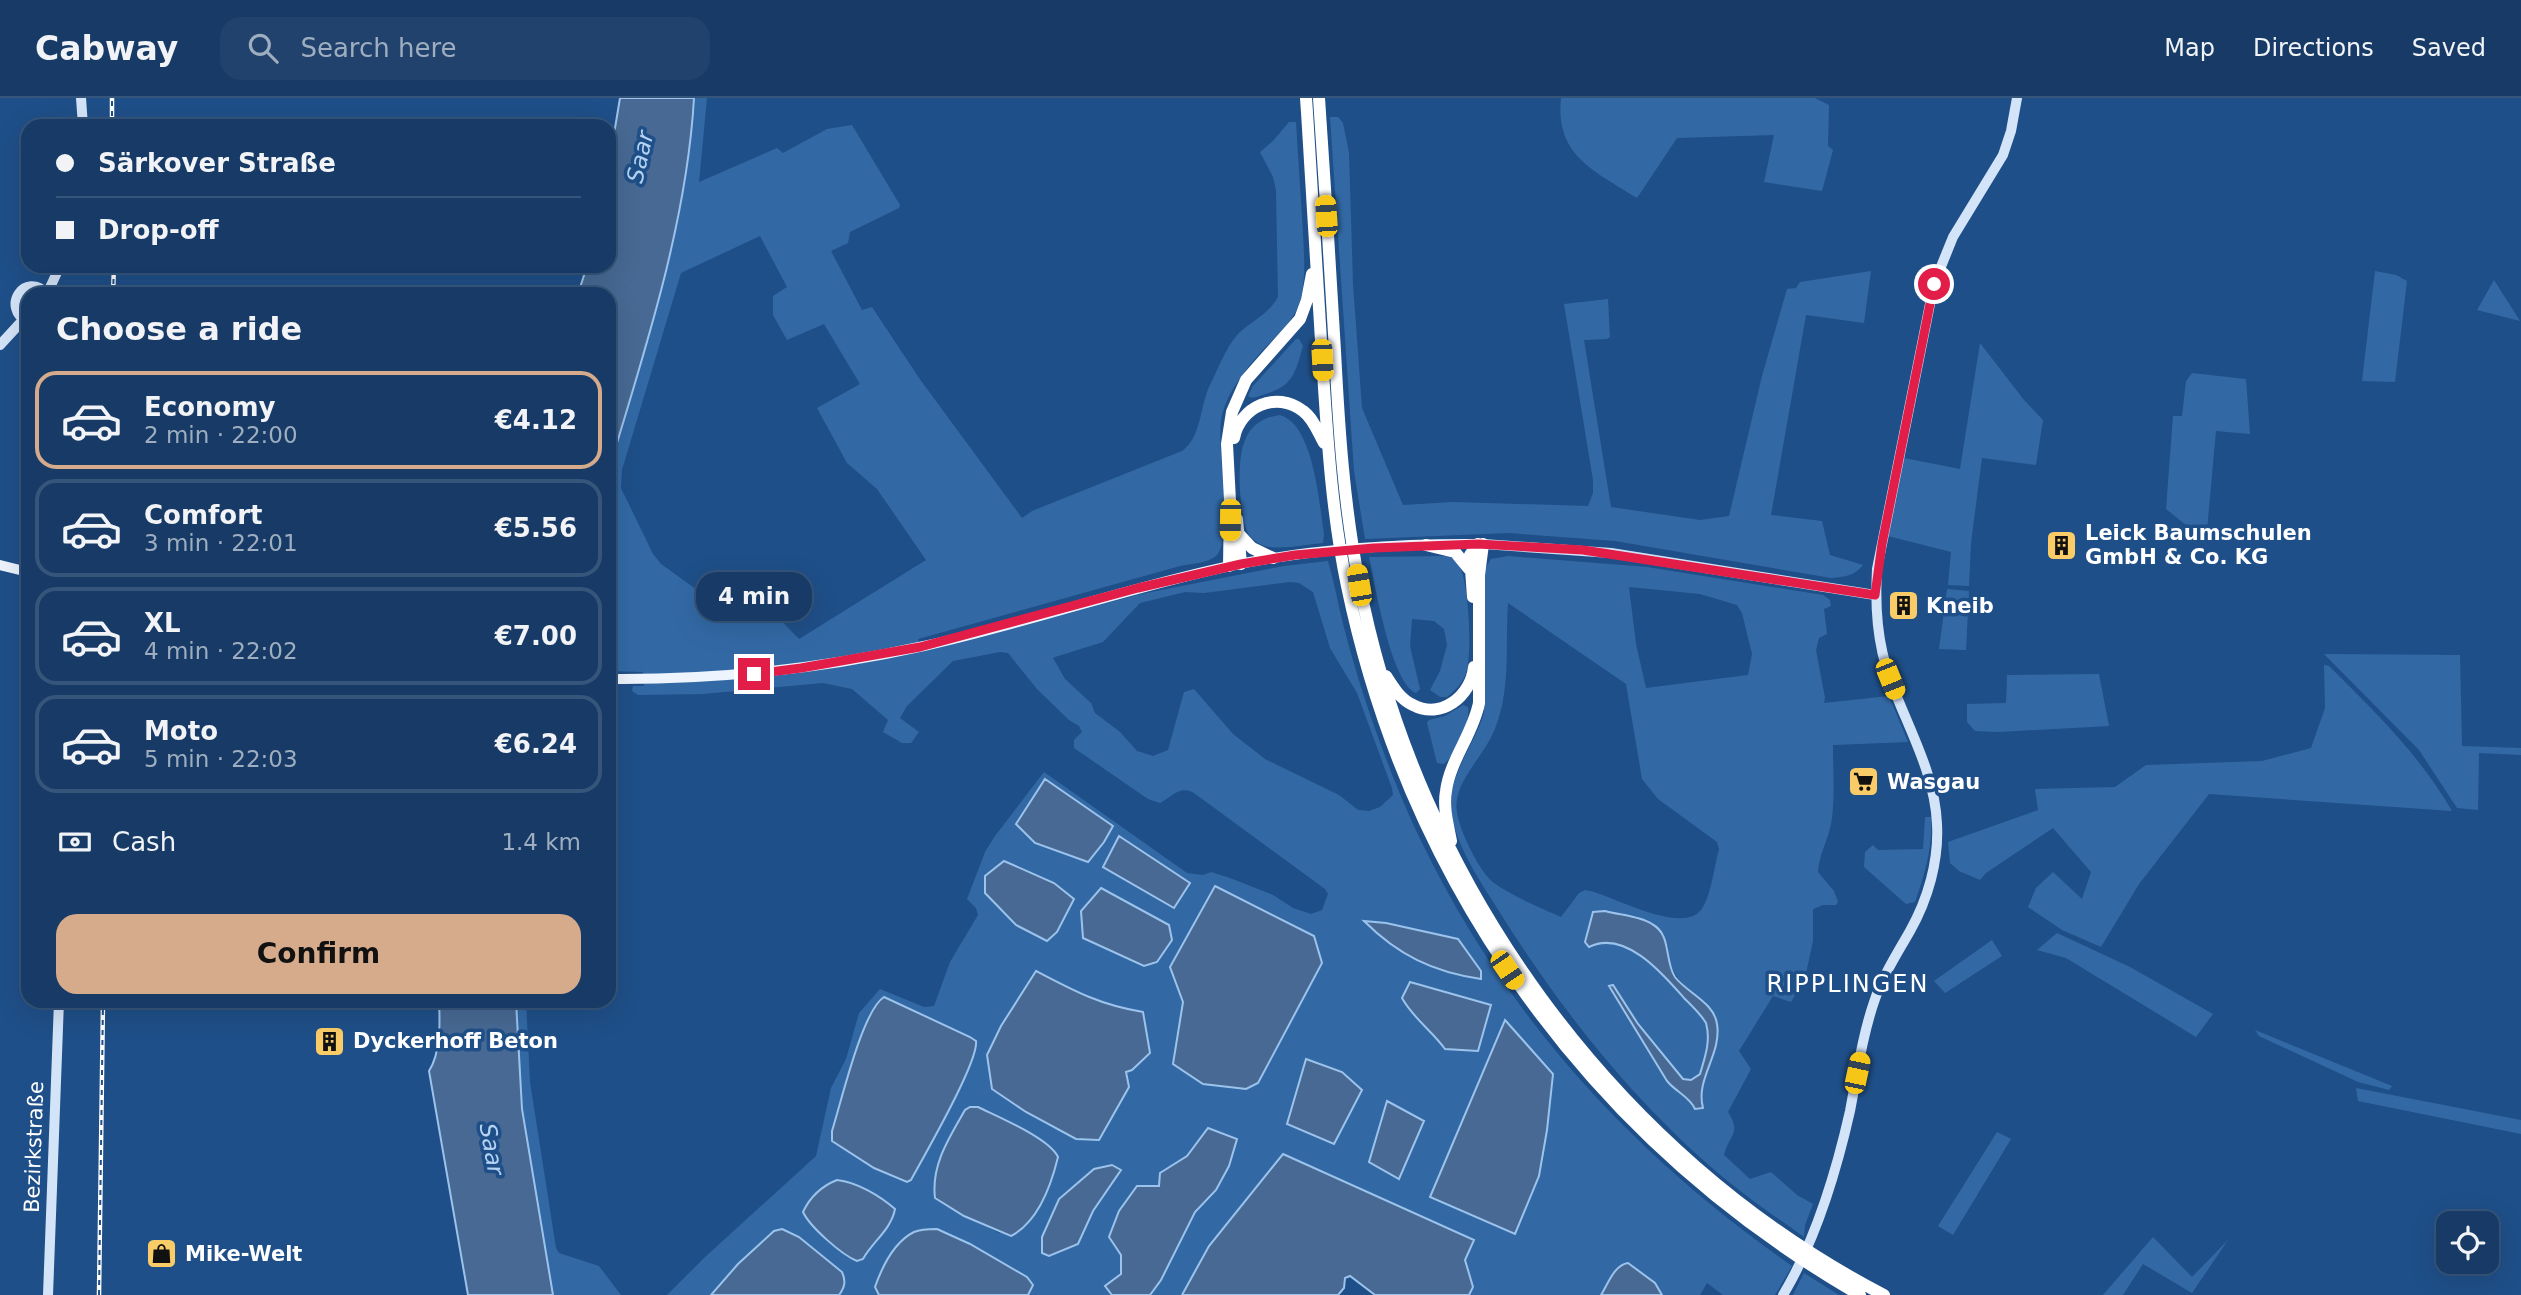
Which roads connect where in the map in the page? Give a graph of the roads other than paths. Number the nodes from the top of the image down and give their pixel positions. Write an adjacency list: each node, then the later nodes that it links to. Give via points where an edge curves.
1 (81, 98): 4 (main road)
2 (2017, 98): 23 (main road, via 2003,155 1952,237 1934,284)
3 (1313, 99): 5 (highway)
4 (82, 119)
5 (1315, 130): 6 (highway); 24 (highway, via 1344,487)
6 (1315, 254): 14 (highway); 20 (highway, via 1300,319 1250,375 1232,412 1227,444)
7 (48, 273): 9 (main road)
8 (27, 287): 9 (main road)
9 (37, 287)
10 (21, 291): 11 (main road, via 15,299)
11 (21, 315)
12 (21, 319): 13 (main road)
13 (0, 343)
14 (1328, 451): 15 (highway, via 1310,418 1292,404 1263,404 1245,414 1233,444); 30 (highway, via 1346,585 1383,719 1440,856 1496,953 1571,1054 1666,1153 1744,1219)
15 (1238, 533): 18 (highway, via 1252,548); 20 (highway)
16 (1480, 544): 17 (main road); 22 (highway, via 1470,555); 23 (main road, via 1611,553); 26 (highway, via 1479,704 1446,792 1447,822)
17 (1426, 545): 18 (main road); 22 (highway, via 1455,552)
18 (1273, 558): 20 (main road)
19 (0, 565): 21 (main road)
20 (1235, 565): 25 (main road, via 920,647 718,677)
21 (21, 570)
22 (1469, 570): 24 (highway, via 1475,664 1463,694 1439,709 1415,706 1400,695)
23 (1875, 595): 29 (main road, via 1884,661 1932,790 1936,847 1922,906 1873,1005 1825,1199)
24 (1377, 664): 26 (highway, via 1412,765)
25 (616, 679)
26 (1458, 865): 31 (highway, via 1506,947 1552,1012 1648,1121 1750,1209 1829,1264)
27 (59, 1008): 28 (main road, Bezirkstraße)
28 (48, 1295)
29 (1783, 1295)
30 (1860, 1295)
31 (1884, 1295)

